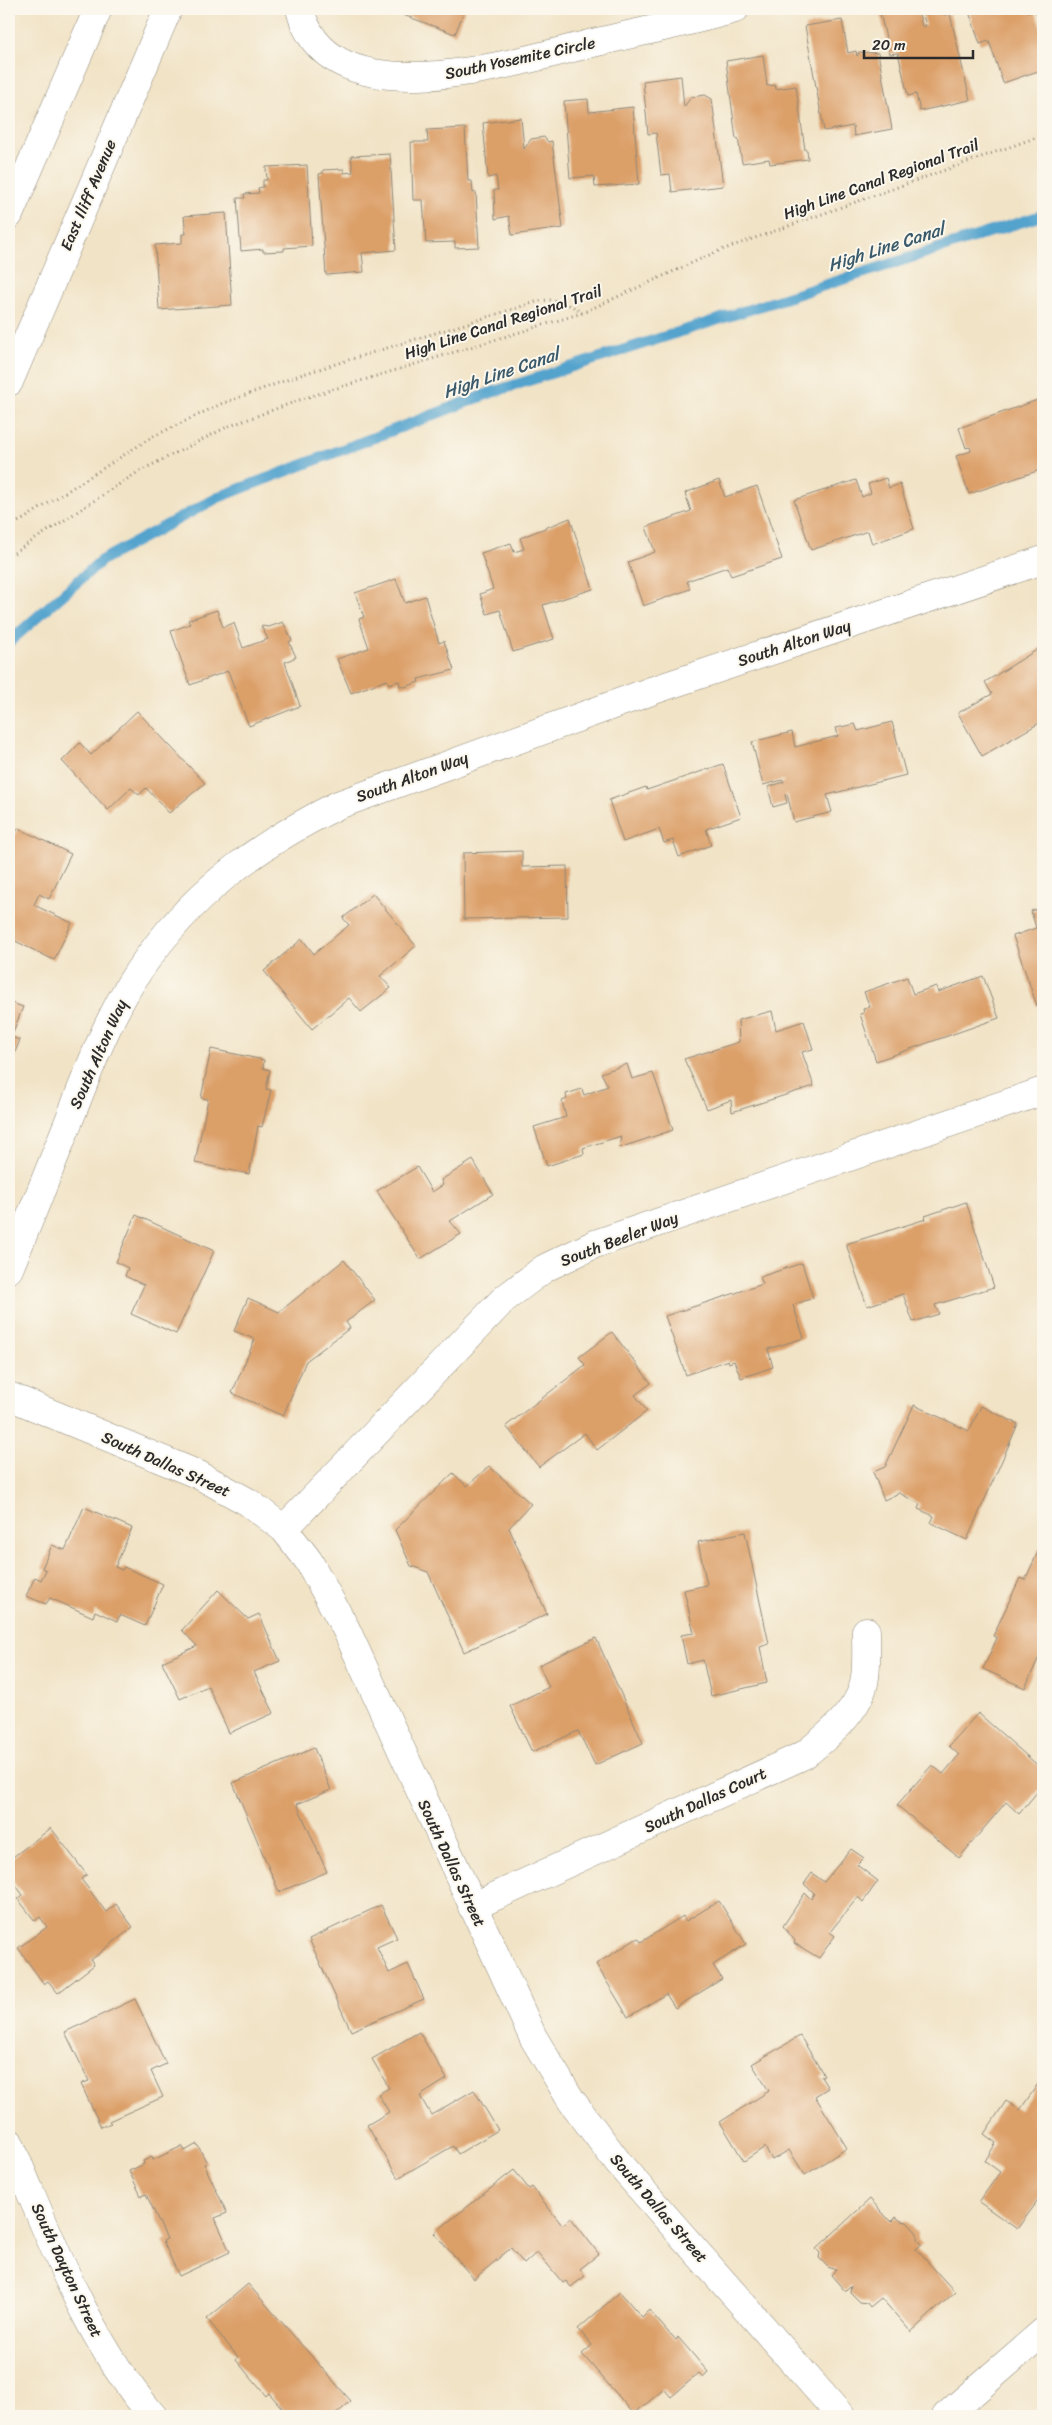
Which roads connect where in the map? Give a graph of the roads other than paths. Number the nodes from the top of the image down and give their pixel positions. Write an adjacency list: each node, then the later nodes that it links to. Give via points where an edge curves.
1 (98, 9): 5 (street)
2 (168, 9): 6 (street, East Iliff Avenue)
3 (300, 9): 4 (street, South Yosemite Circle, via 312,38 341,61 386,74 421,76 470,72)
4 (735, 9)
5 (9, 215)
6 (9, 382)
7 (1043, 560): 9 (street, South Alton Way, via 654,690 338,804 240,862 197,900 149,955 114,1011)
8 (1043, 1091): 11 (street, South Beeler Way, via 595,1244 545,1268 504,1299)
9 (9, 1269)
10 (9, 1396): 11 (street, South Dallas Street, via 199,1476 248,1502)
11 (284, 1529): 13 (street, South Dallas Street, via 308,1560 346,1629)
12 (866, 1631): 13 (street, South Dallas Court, via 865,1680 854,1706 838,1726 804,1755)
13 (472, 1907): 17 (street, South Dallas Street, via 533,2036 571,2100 619,2164)
14 (9, 2142): 16 (street, South Dayton Street, via 81,2306 116,2366)
15 (1043, 2332): 18 (street)
16 (153, 2416)
17 (841, 2416)
18 (946, 2416)

